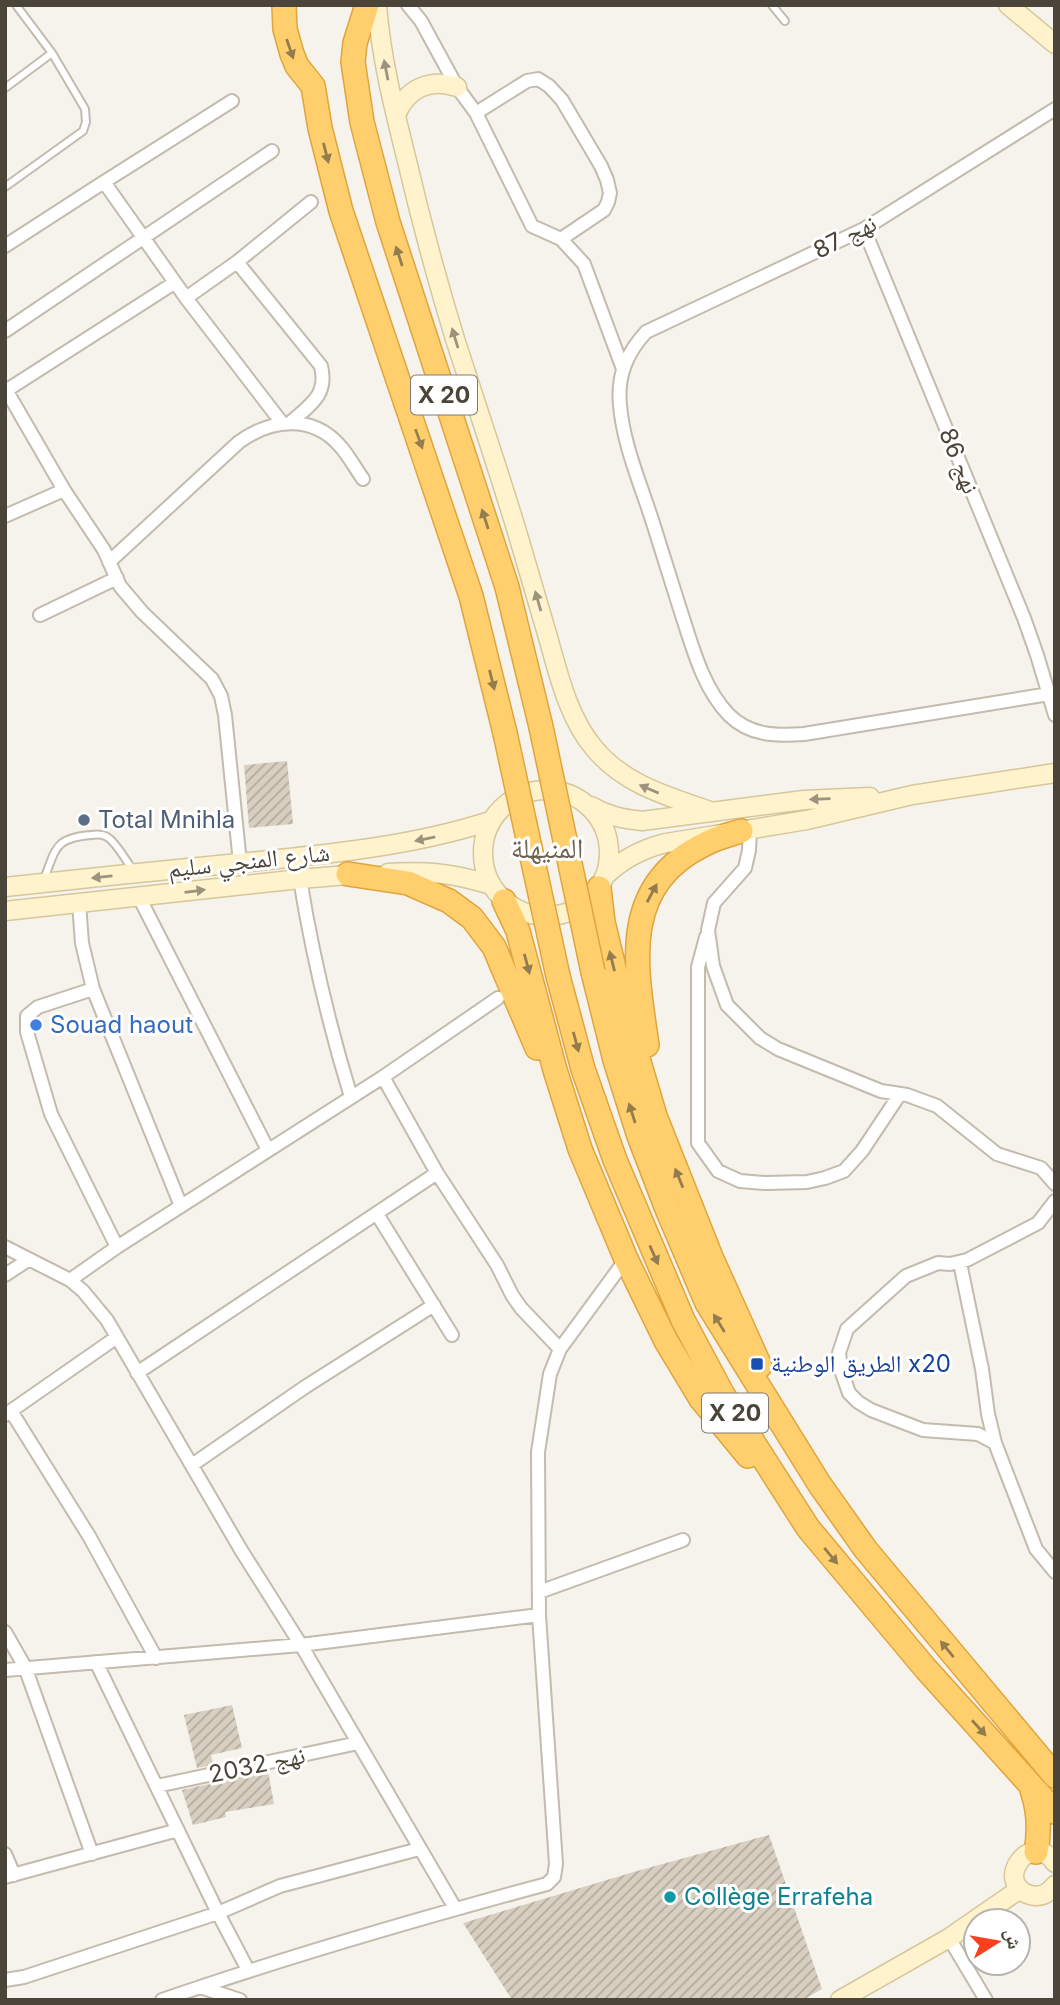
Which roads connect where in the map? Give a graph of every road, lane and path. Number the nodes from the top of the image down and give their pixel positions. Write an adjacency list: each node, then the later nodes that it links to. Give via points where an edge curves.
1 (16, 5): 10 (lane)
2 (284, 5): 87 (highway, X 20, one-way to 87, bridge, via 292,54 313,86 341,211 471,596 583,1069 615,1160 678,1308 723,1395)
3 (367, 5): 86 (highway, X 20, one-way to 3, bridge, via 707,1303 639,1136 615,1060 507,587 388,222 362,122 353,62)
4 (377, 5): 16 (main road, X 20, one-way to 4)
5 (408, 5): 11 (street)
6 (772, 5): 8 (lane)
7 (1008, 5): 9 (main road)
8 (785, 21)
9 (1055, 44)
10 (52, 53): 12 (lane); 19 (lane, via 85,109 83,131)
11 (457, 87): 15 (street); 16 (main road, via 436,83 415,89)
12 (5, 88)
13 (232, 101): 18 (street)
14 (1055, 109): 21 (street, نهج 87)
15 (476, 113): 23 (street, via 532,226); 23 (street, via 527,81 538,79 562,100 601,166 610,192 604,209)
16 (396, 115): 43 (main road, X 20, one-way to 16, via 629,780 602,757 580,728 559,677 444,301)
17 (272, 151): 22 (street)
18 (104, 182): 22 (street); 24 (street)
19 (5, 187)
20 (311, 202): 25 (street)
21 (864, 229): 29 (street, نهج 87, via 657,325 631,351); 38 (street, نهج 86, via 1024,618)
22 (142, 237): 26 (street); 28 (street)
23 (561, 239): 29 (street, via 584,264)
24 (5, 246)
25 (237, 261): 27 (street); 31 (street, via 321,366 322,390)
26 (174, 283): 27 (street); 30 (street)
27 (186, 299): 31 (street)
28 (5, 331)
29 (623, 369): 38 (street, via 620,405 631,452 692,644 716,698 740,724 768,735 804,734)
30 (7, 393): 33 (street)
31 (287, 423): 32 (street, via 328,436); 35 (street, via 266,426 239,442)
32 (363, 479)
33 (64, 490): 34 (street); 35 (street)
34 (5, 516)
35 (109, 562): 36 (street)
36 (117, 578): 37 (street); 46 (street, via 131,601 212,679 221,696)
37 (40, 615)
38 (1049, 694): 39 (street, نهج 86)
39 (1055, 715)
40 (1055, 773): 41 (main road)
41 (912, 795): 43 (main road, one-way to 43, via 804,800); 45 (main road)
42 (588, 804): 43 (main road, via 604,814 642,821); 44 (main road, via 556,790 535,789 514,797); 50 (main road, via 608,838 609,858)
43 (713, 812)
44 (490, 821): 46 (main road, شارع المنجي سليم, one-way to 46, via 418,841); 53 (main road, via 482,853 484,870)
45 (745, 830): 50 (main road, via 648,848 617,865); 57 (street, via 749,850 745,868 714,903); 65 (highway, one-way to 45, via 639,995 638,930 657,883 671,867 705,844)
46 (240, 863): 47 (main road, شارع المنجي سليم)
47 (135, 873): 51 (main road, شارع المنجي سليم, one-way to 51); 51 (lane, via 110,839 102,835 70,837 57,848)
48 (348, 874): 49 (main road, شارع المنجي سليم); 53 (main road, شارع المنجي سليم, via 424,871 460,876); 63 (highway, via 408,883 449,901 472,918 494,947)
49 (300, 879): 54 (main road, شارع المنجي سليم, one-way to 49); 62 (street, via 321,989)
50 (602, 882): 53 (main road, via 587,901 554,916 519,911); 65 (highway, X 20, one-way to 50, via 626,1018 603,922)
51 (43, 883): 52 (main road, شارع المنجي سليم)
52 (5, 887)
53 (497, 893): 63 (highway, X 20, one-way to 63, via 518,931)
54 (139, 897): 55 (main road, شارع المنجي سليم); 64 (street)
55 (79, 903): 56 (main road, شارع المنجي سليم); 58 (street, via 85,963)
56 (5, 911)
57 (708, 930): 61 (street, via 713,966 727,1004 760,1038 881,1091); 61 (street, via 698,967 698,1143 718,1171 740,1181 765,1183 807,1182 844,1171)
58 (93, 989): 69 (street); 72 (street, via 38,1007 26,1022 51,1114)
59 (498, 998): 60 (street)
60 (383, 1077): 62 (street); 66 (street)
61 (900, 1094): 67 (street, via 937,1105 997,1154 1041,1168)
62 (351, 1097): 64 (street)
63 (580, 1149): 73 (highway, X 20)
64 (268, 1150): 69 (street)
65 (669, 1151): 86 (highway, X 20, one-way to 65, via 779,1410)
66 (437, 1173): 70 (street); 81 (street, via 521,1308)
67 (1055, 1184)
68 (1055, 1201): 75 (street, via 1038,1223)
69 (181, 1206): 72 (street)
70 (377, 1214): 78 (street); 82 (street)
71 (5, 1247): 74 (street)
72 (117, 1247): 77 (street)
73 (626, 1259): 81 (street); 87 (highway, X 20, via 701,1399)
74 (28, 1260): 76 (street); 77 (street)
75 (960, 1263): 84 (street); 84 (street, via 938,1263 906,1276 847,1329 839,1353 841,1370 849,1393 871,1410 923,1430 978,1434)
76 (5, 1275)
77 (70, 1280): 80 (street, via 97,1305)
78 (434, 1305): 79 (street); 85 (street)
79 (452, 1335)
80 (117, 1338): 82 (street); 83 (street)
81 (560, 1349): 90 (street, via 550,1374 538,1451)
82 (137, 1373): 85 (street)
83 (8, 1413): 94 (street, via 89,1536)
84 (995, 1443): 89 (street, via 1037,1549)
85 (192, 1465): 93 (street)
86 (820, 1485): 99 (highway, X 20, one-way to 86, via 866,1550)
87 (808, 1528): 100 (highway, X 20, one-way to 100)
88 (683, 1540): 90 (street)
89 (1055, 1572)
90 (539, 1592): 91 (street)
91 (539, 1615): 93 (street); 111 (street, via 555,1873 547,1884)
92 (5, 1632): 96 (street)
93 (301, 1645): 94 (street); 98 (street)
94 (156, 1658): 95 (street)
95 (96, 1662): 96 (street); 101 (street)
96 (25, 1667): 97 (street); 106 (street)
97 (5, 1670)
98 (358, 1743): 101 (street, نهج 2032); 104 (street)
99 (1055, 1776)
100 (1029, 1783): 102 (highway, X 20); 107 (highway)
101 (156, 1786): 103 (street)
102 (1055, 1812)
103 (178, 1830): 106 (street); 112 (street)
104 (419, 1849): 111 (street); 112 (street, via 280,1886)
105 (5, 1854): 108 (street)
106 (92, 1854): 108 (street)
107 (1046, 1858): 109 (main road, via 1028,1853 1021,1858 1014,1873)
108 (9, 1876)
109 (1020, 1889): 110 (main road, via 1036,1896); 113 (main road)
110 (1054, 1890)
111 (455, 1908): 114 (street)
112 (218, 1913): 114 (street); 115 (street)
113 (949, 1938): 119 (main road); 120 (street)
114 (248, 1970): 116 (street)
115 (5, 1980)
116 (200, 1987): 117 (street); 118 (street)
117 (162, 2000)
118 (240, 2000)
119 (839, 2000)
120 (986, 2000)

